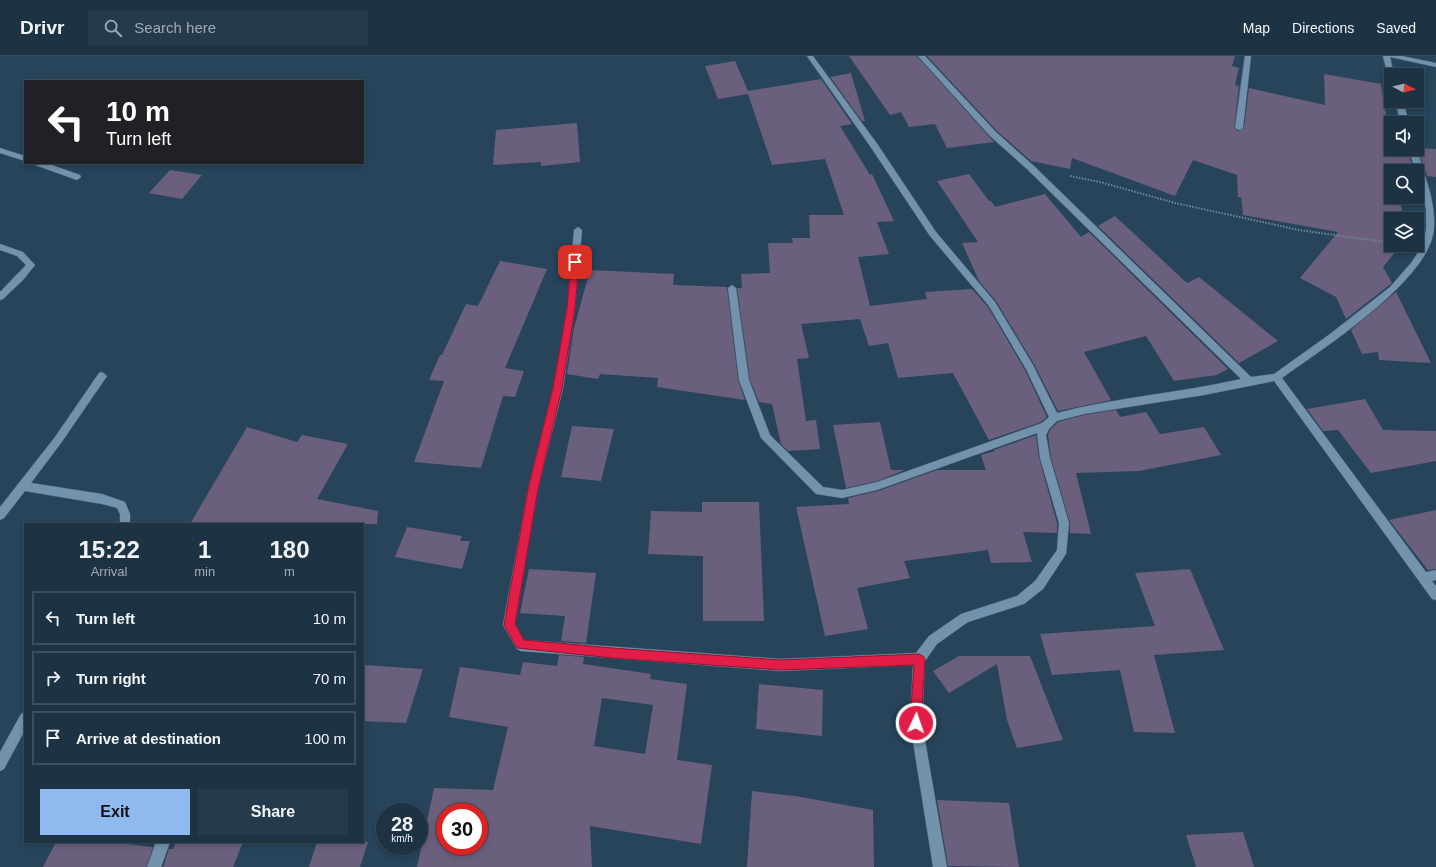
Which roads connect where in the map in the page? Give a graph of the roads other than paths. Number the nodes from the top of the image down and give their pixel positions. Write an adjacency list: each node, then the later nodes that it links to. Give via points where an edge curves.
1 (810, 56): 21 (street, via 933,234 992,304 1030,368)
2 (921, 56): 20 (street, via 993,134)
3 (1248, 56): 8 (street)
4 (1386, 56): 7 (street)
5 (1392, 56): 6 (street)
6 (1436, 65)
7 (1389, 68)
8 (1239, 128)
9 (0, 150): 11 (street)
10 (1415, 156): 19 (street, via 1430,209 1430,230 1425,249 1393,289)
11 (24, 159)
12 (41, 164): 13 (street)
13 (77, 177)
14 (578, 230): 29 (street, via 571,308 558,388 533,489 509,625 521,645 781,665)
15 (0, 247): 17 (street, via 20,254 31,265)
16 (732, 288): 22 (street, via 744,380 766,438 820,491 842,494 877,486)
17 (0, 297)
18 (102, 376): 23 (street, via 58,440)
19 (1276, 377): 20 (street); 27 (street)
20 (1249, 381): 21 (street, via 1204,391 1084,410)
21 (1054, 418): 22 (street)
22 (1046, 426): 29 (street, via 1041,434 1045,458 1064,523 1062,551 1039,585 1020,600 964,618 933,640)
23 (22, 486): 24 (street); 25 (street, via 102,499 121,505)
24 (0, 515)
25 (125, 523)
26 (1436, 575): 27 (street)
27 (1424, 578): 28 (street)
28 (1436, 595)
29 (919, 659): 34 (street, via 916,723)
30 (24, 720): 31 (street)
31 (0, 765)
32 (163, 843): 33 (street)
33 (154, 867)
34 (940, 867)

